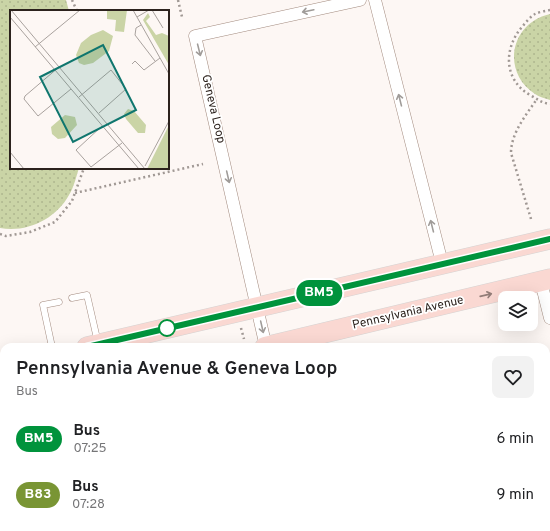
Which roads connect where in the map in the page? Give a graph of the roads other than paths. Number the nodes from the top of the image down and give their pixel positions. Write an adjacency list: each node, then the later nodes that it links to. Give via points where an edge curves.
1 (360, 0): 8 (street, Geneva Loop, one-way to 8, via 195,36)
2 (374, 0): 4 (street, one-way to 2)
3 (550, 239): 4 (main road)
4 (442, 263): 8 (main road)
5 (545, 280): 9 (street); 14 (main road, Pennsylvania Avenue, one-way to 5)
6 (72, 298): 11 (lane, via 87,295)
7 (59, 302): 10 (lane, via 43,305)
8 (257, 307): 12 (main road); 13 (street, Geneva Loop, one-way to 13)
9 (550, 318)
10 (51, 343)
11 (93, 343)
12 (106, 343)
13 (265, 343)
14 (283, 343)

